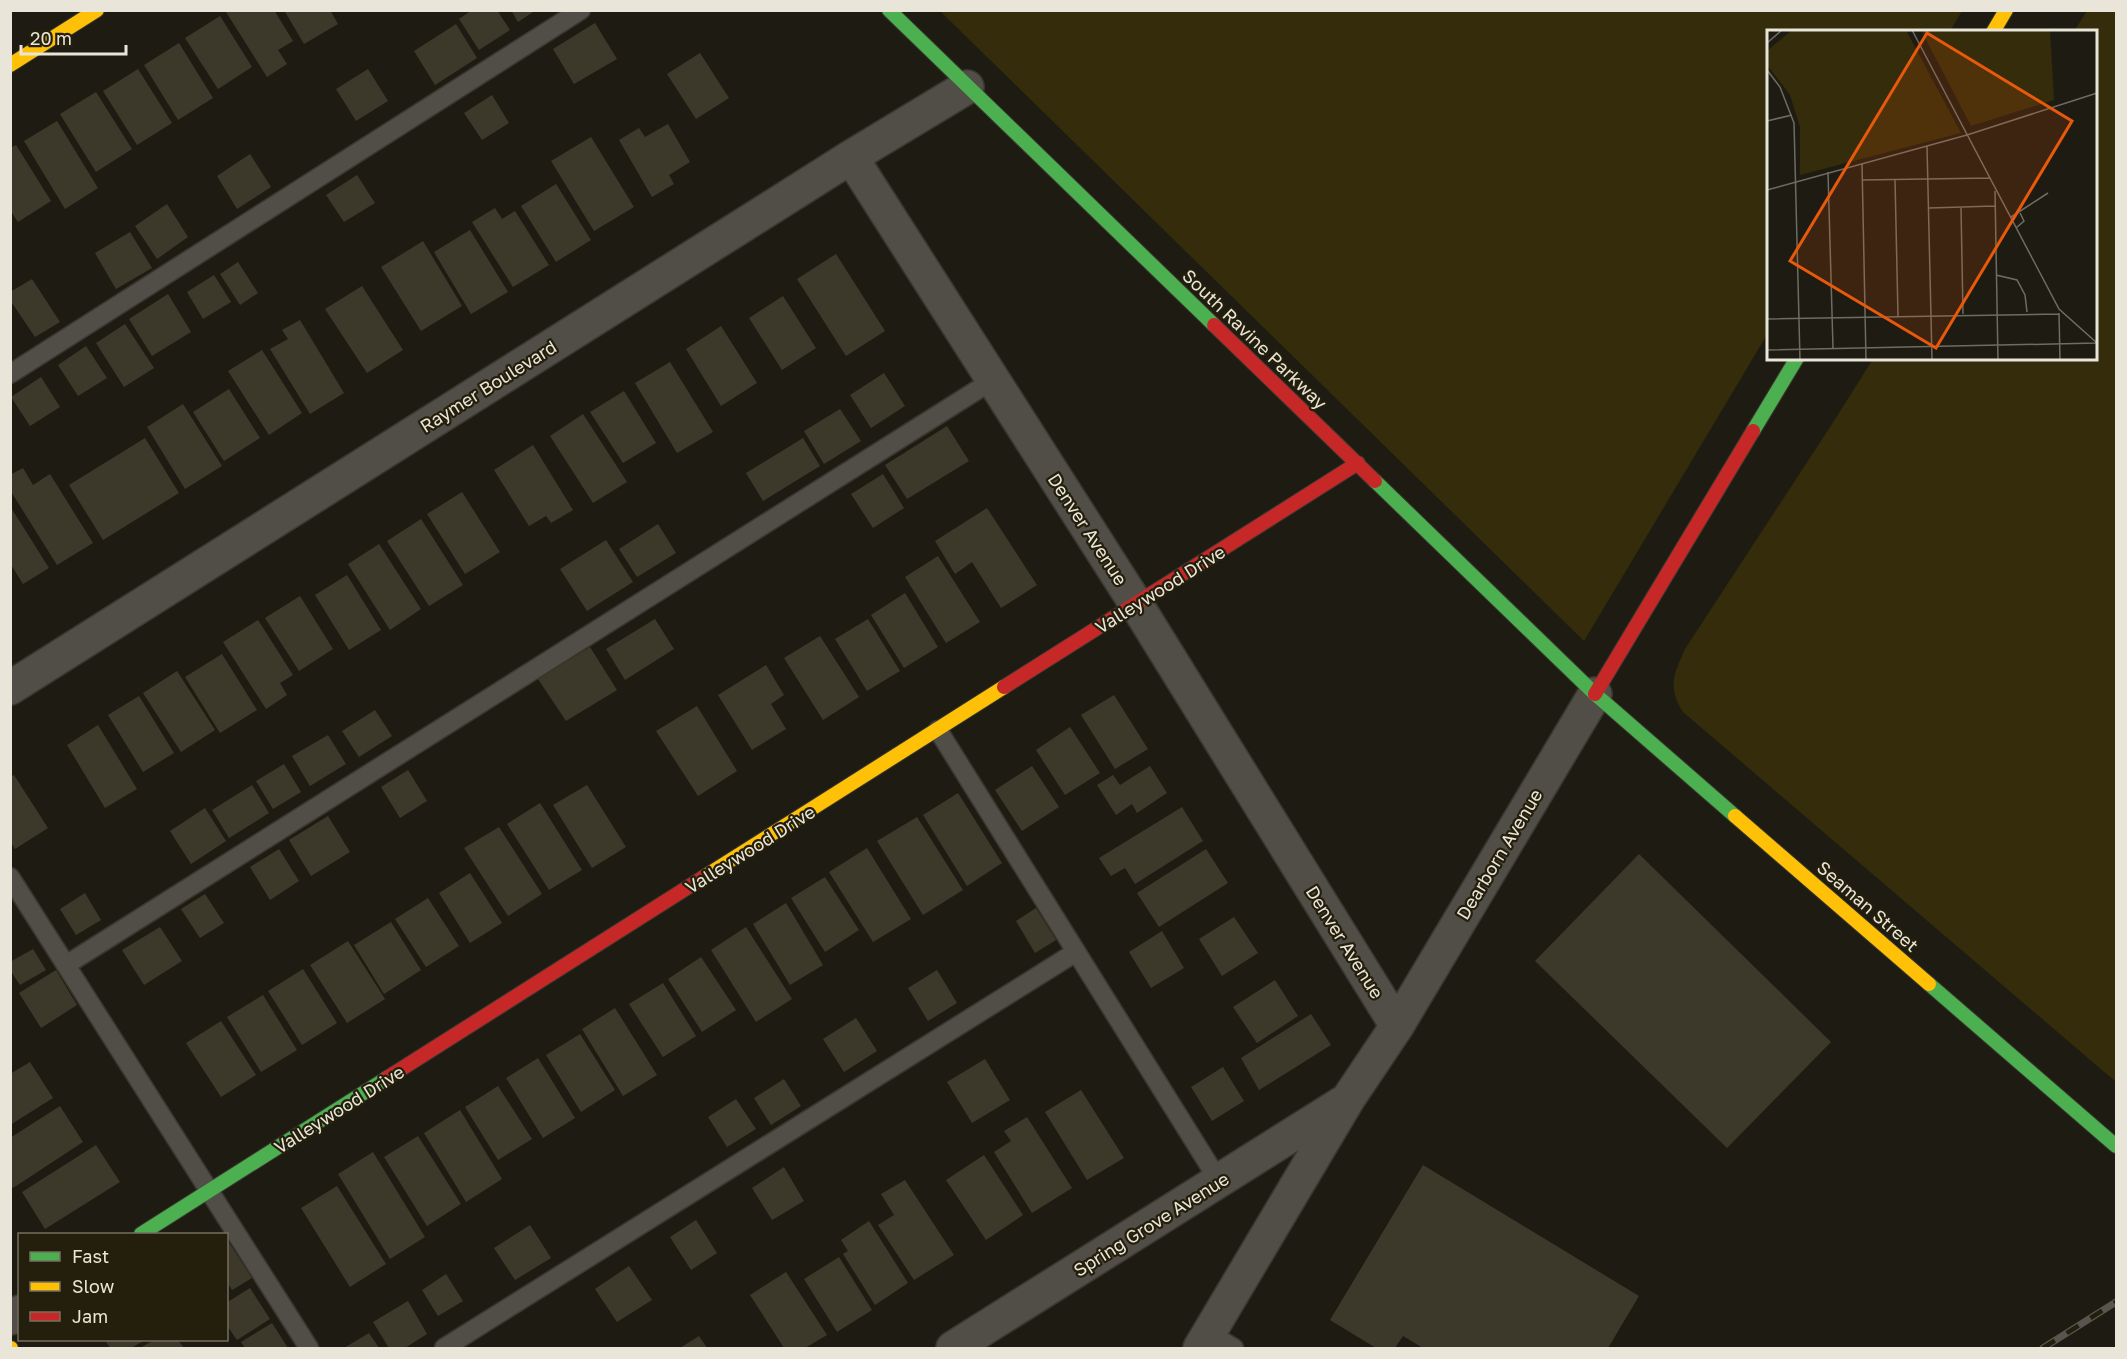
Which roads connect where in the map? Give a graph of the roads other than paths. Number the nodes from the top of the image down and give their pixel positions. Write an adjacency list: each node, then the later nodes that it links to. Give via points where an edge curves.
1 (97, 10): 6 (street)
2 (581, 10): 10 (lane)
3 (889, 10): 7 (street, South Ravine Parkway)
4 (2006, 10): 5 (street)
5 (1994, 30)
6 (10, 65)
7 (967, 87): 8 (street, Raymer Boulevard); 12 (street, South Ravine Parkway)
8 (851, 157): 11 (street, Denver Avenue); 14 (street, Raymer Boulevard)
9 (1796, 360): 15 (street, Dearborn Avenue)
10 (10, 374)
11 (993, 380): 13 (street, Denver Avenue); 19 (lane)
12 (1358, 463): 13 (street, Valleywood Drive); 15 (street, South Ravine Parkway)
13 (1136, 604): 16 (street, Valleywood Drive); 20 (street, Denver Avenue)
14 (10, 688)
15 (1595, 694): 20 (street, Dearborn Avenue); 22 (street, Seaman Street)
16 (938, 730): 18 (lane); 24 (street, Valleywood Drive)
17 (10, 877): 19 (lane)
18 (1076, 952): 23 (lane); 28 (lane)
19 (66, 965): 24 (lane)
20 (1397, 1026): 21 (street, Dearborn Avenue)
21 (1348, 1099): 23 (street, Spring Grove Avenue); 26 (street, Dearborn Avenue)
22 (2116, 1146)
23 (1219, 1181): 29 (street, Spring Grove Avenue)
24 (209, 1192): 25 (street, Valleywood Drive); 27 (lane)
25 (143, 1233)
26 (1215, 1343)
27 (309, 1348)
28 (444, 1348)
29 (953, 1348)

